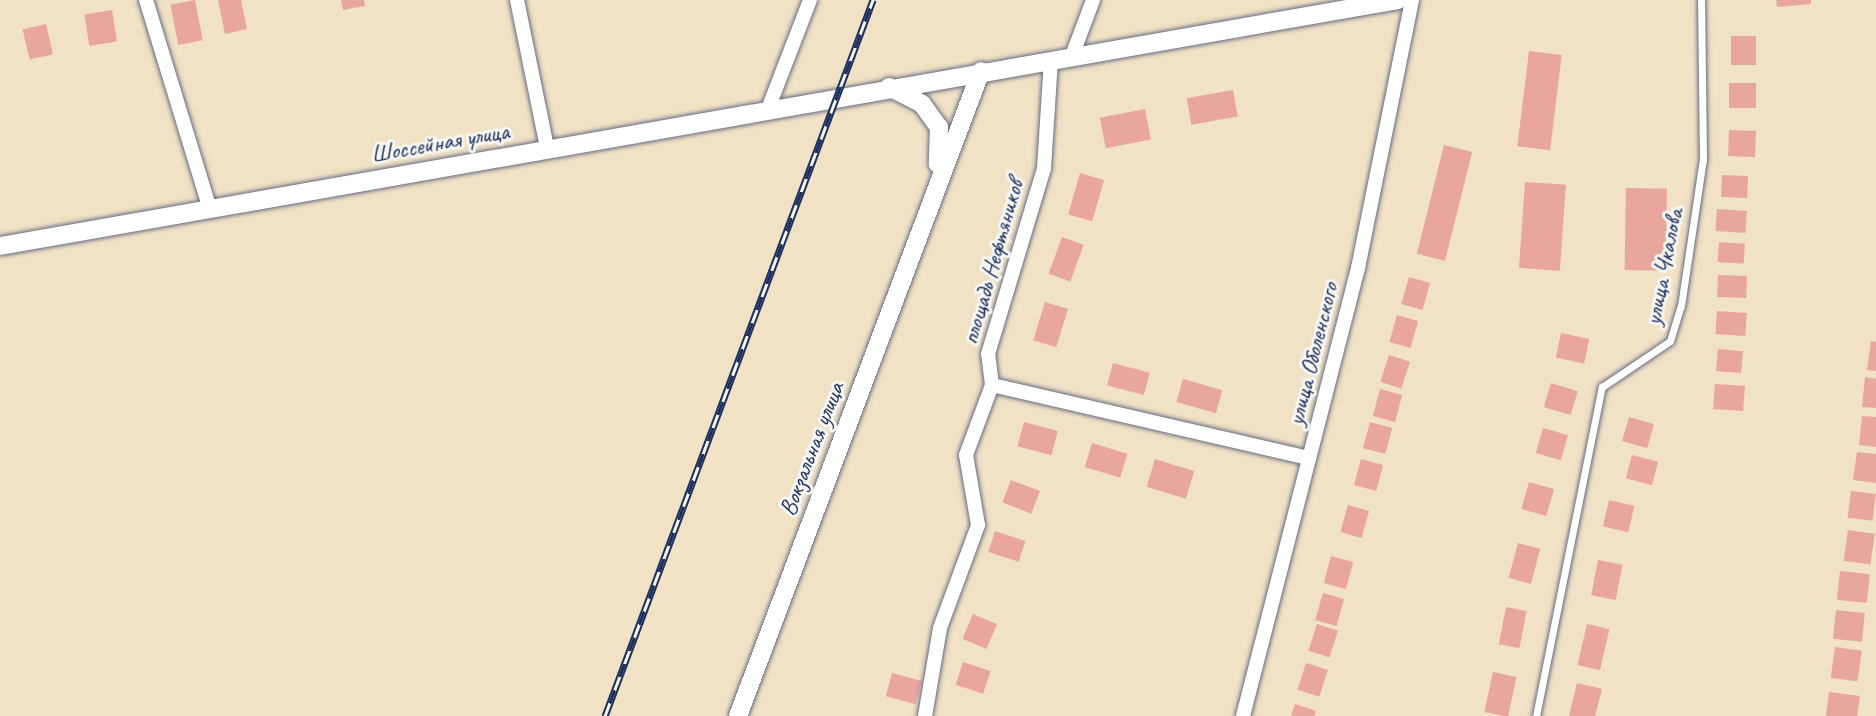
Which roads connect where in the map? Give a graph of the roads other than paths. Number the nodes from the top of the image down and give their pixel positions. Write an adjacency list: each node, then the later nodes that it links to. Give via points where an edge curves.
1 (146, 0): 15 (street)
2 (516, 0): 13 (street)
3 (810, 0): 12 (street)
4 (1093, 0): 8 (street)
5 (1398, 0): 8 (main road, Шоссейная улица)
6 (1412, 0): 18 (street, улица Оболенского, via 1360,258)
7 (1701, 0): 22 (lane, улица Чкалова, via 1703,159 1682,306 1670,340 1602,387)
8 (1072, 56): 9 (main road, Шоссейная улица)
9 (1051, 60): 10 (main road, Шоссейная улица); 17 (street, площадь Нефтяников, via 1044,168 988,354)
10 (981, 71): 11 (main road, Шоссейная улица); 14 (main road)
11 (889, 87): 12 (main road, Шоссейная улица); 14 (main road, via 922,104 939,127 941,149)
12 (768, 109): 13 (main road, Шоссейная улица)
13 (547, 148): 15 (main road, Шоссейная улица)
14 (931, 199): 19 (main road, Вокзальная улица)
15 (210, 209): 16 (main road, Шоссейная улица)
16 (0, 246)
17 (992, 386): 18 (street); 20 (street, площадь Нефтяников, via 966,455 978,525 940,628)
18 (1309, 458): 21 (street, улица Оболенского)
19 (738, 716)
20 (925, 716)
21 (1243, 716)
22 (1536, 716)

